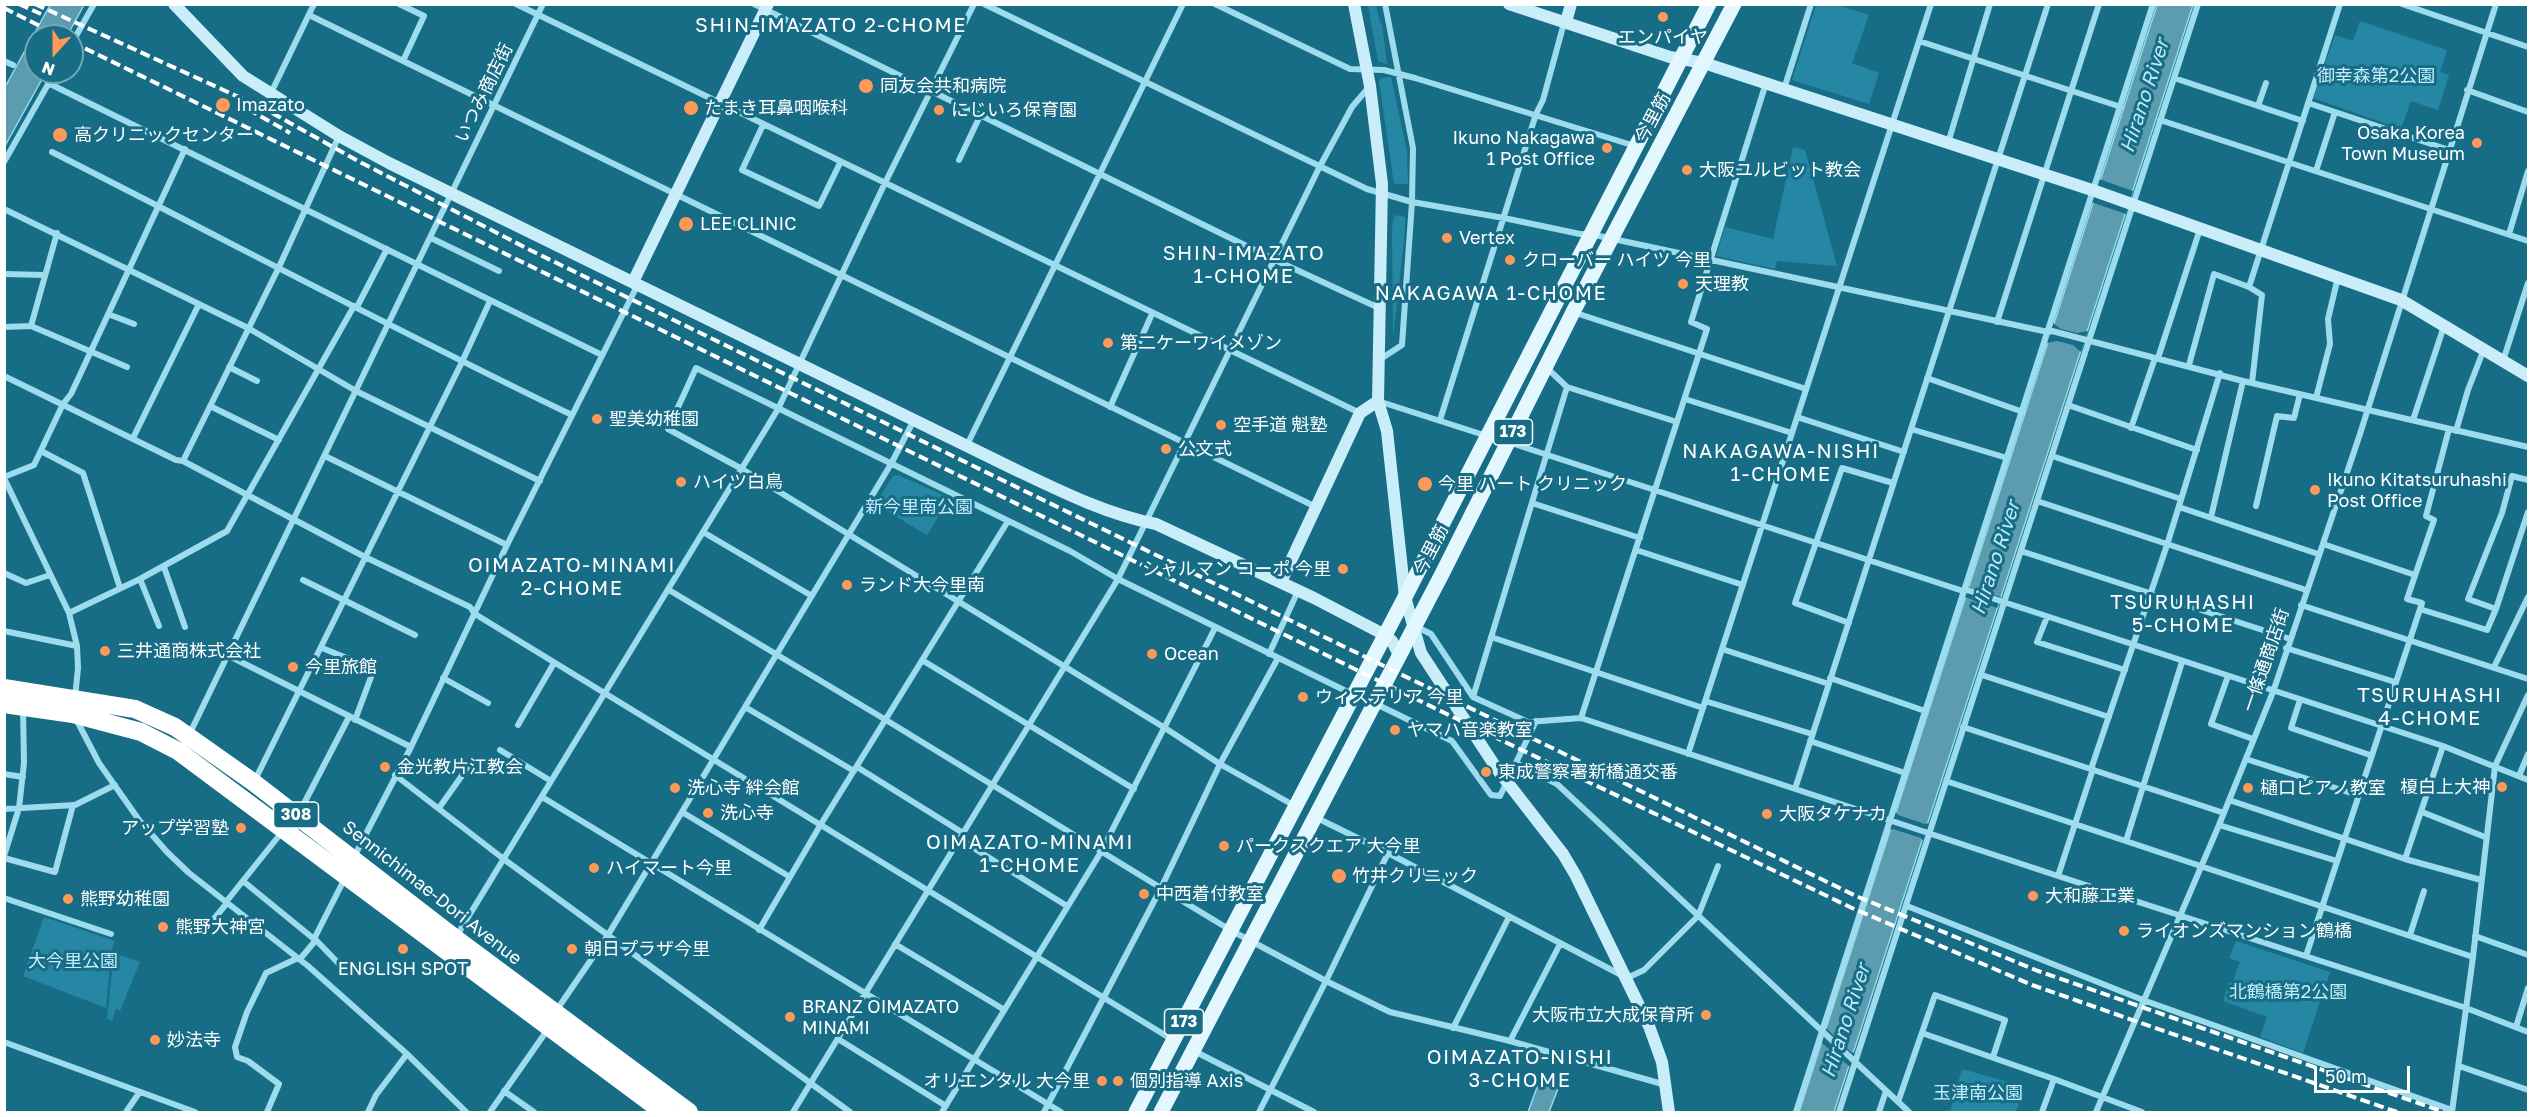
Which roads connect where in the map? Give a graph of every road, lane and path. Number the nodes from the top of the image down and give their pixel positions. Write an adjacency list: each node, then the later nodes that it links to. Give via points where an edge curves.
1 (94, 4): 31 (street)
2 (174, 4): 55 (street, via 243,76)
3 (314, 4): 28 (street)
4 (399, 4): 38 (street, via 424,16)
5 (516, 4): 29 (street)
6 (543, 4): 29 (street, いつみ商店街)
7 (974, 4): 54 (street)
8 (984, 4): 45 (street)
9 (1183, 4): 45 (street)
10 (1215, 4): 41 (street, via 1350,69)
11 (1354, 4): 41 (street)
12 (1385, 4): 42 (street)
13 (1509, 4): 30 (street)
14 (1571, 4): 30 (street)
15 (1709, 4): 35 (main road, 今里筋 / 173)
16 (1734, 4): 39 (main road, 今里筋 / 173)
17 (1811, 4): 51 (street)
18 (1931, 4): 33 (street)
19 (1990, 4): 36 (street)
20 (2048, 4): 43 (street)
21 (2099, 4): 53 (street)
22 (2153, 4): 60 (street)
23 (2198, 4): 44 (street)
24 (2340, 4): 56 (street)
25 (2402, 4): 32 (street)
26 (2496, 4): 32 (street, 一條通商店街)
27 (762, 6): 54 (street); 57 (street)
28 (309, 15): 38 (street); 55 (street)
29 (538, 15): 57 (street); 58 (street, いつみ商店街)
30 (1565, 22): 35 (street); 63 (street)
31 (83, 24)
32 (2486, 33): 34 (street); 52 (street, 一條通商店街)
33 (1919, 41): 36 (street); 67 (street)
34 (2529, 46)
35 (1681, 59): 39 (street); 71 (main road, 今里筋 / 173)
36 (1973, 59): 43 (street); 70 (street)
37 (4, 61): 40 (street)
38 (403, 61): 58 (street)
39 (1704, 63): 46 (street); 102 (main road, 今里筋 / 173)
40 (13, 65)
41 (1366, 68): 42 (street); 50 (street)
42 (1399, 74): 63 (street); 90 (street, via 1413,148)
43 (2025, 76): 53 (street); 75 (street)
44 (2174, 78): 59 (street); 65 (street)
45 (1145, 83): 80 (street); 83 (street)
46 (1766, 83): 51 (street); 107 (street)
47 (2266, 83): 59 (street)
48 (47, 84): 77 (street)
49 (50, 84): 72 (street)
50 (1370, 86): 80 (street, via 1352,107); 89 (street)
51 (1784, 89): 67 (street)
52 (2467, 90): 62 (street); 73 (street, 一條通商店街)
53 (2072, 91): 60 (street); 84 (street)
54 (931, 92): 64 (street); 85 (street)
55 (271, 94): 69 (street)
56 (2308, 103): 61 (street); 66 (street)
57 (719, 104): 68 (street); 88 (street)
58 (494, 106): 87 (street, いつみ商店街); 88 (street)
59 (2259, 106): 66 (street)
60 (2121, 107): 86 (street)
61 (2334, 112): 73 (street); 81 (street)
62 (2529, 112)
63 (1536, 114): 71 (street); 96 (street)
64 (980, 116): 76 (street); 83 (street)
65 (2160, 120): 78 (street); 91 (street)
66 (2303, 121): 78 (street)
67 (1892, 124): 70 (street); 119 (street)
68 (763, 125): 79 (street); 79 (street, via 742,170 819,206)
69 (339, 136): 87 (street); 94 (street)
70 (1948, 142): 75 (street)
71 (1636, 147): 99 (main road, 今里筋 / 173)
72 (185, 149): 92 (street); 94 (street)
73 (2449, 150): 95 (street, 一條通商店街)
74 (52, 152): 92 (street)
75 (1998, 159): 84 (street); 127 (street)
76 (959, 160)
77 (4, 162)
78 (2290, 162): 81 (street); 105 (street)
79 (840, 163): 85 (street)
80 (1319, 168): 89 (street); 106 (street)
81 (2316, 171): 95 (street)
82 (2529, 171): 100 (street)
83 (1101, 174): 106 (street); 110 (street)
84 (2046, 174): 86 (street); 130 (street)
85 (884, 185): 110 (street); 115 (street)
86 (2094, 190): 91 (street); 137 (street)
87 (452, 194): 101 (street, いつみ商店街); 117 (street)
88 (675, 194): 115 (street); 117 (street)
89 (1382, 195): 90 (street); 125 (street)
90 (1412, 202): 96 (street); 146 (street, via 1402,345)
91 (2131, 203): 97 (street); 138 (street)
92 (160, 207): 109 (street); 111 (street)
93 (4, 208): 98 (street)
94 (306, 208): 104 (street); 109 (street)
95 (2430, 208): 100 (street); 121 (street, 一條通商店街)
96 (1504, 218): 99 (street); 180 (street)
97 (2200, 228): 105 (street); 144 (street)
98 (57, 233): 111 (street); 114 (street)
99 (1585, 234): 102 (street); 188 (main road, 今里筋 / 173)
100 (2509, 234): 103 (street)
101 (431, 238): 108 (street, いつみ商店街); 112 (street)
102 (1611, 239): 107 (street); 126 (main road, 今里筋 / 173)
103 (2529, 241)
104 (387, 249): 108 (street); 124 (street)
105 (2261, 249): 116 (street); 120 (street)
106 (1275, 260): 125 (street); 141 (street)
107 (1709, 261): 119 (street); 143 (street, via 1691,322 1707,329)
108 (418, 264): 122 (street); 132 (street, いつみ商店街)
109 (279, 267): 124 (street); 136 (street)
110 (1056, 267): 129 (street); 145 (street)
111 (129, 271): 123 (street); 128 (street)
112 (499, 271)
113 (4, 274): 114 (street)
114 (45, 275): 134 (street)
115 (840, 275): 145 (street); 149 (street)
116 (2338, 277): 121 (street); 166 (street, via 2328,319 2330,344)
117 (633, 282): 142 (street, via 634,290); 149 (street)
118 (2529, 283): 147 (street)
119 (1840, 287): 127 (street); 163 (street)
120 (2249, 288): 150 (street, via 2214,274); 161 (street, via 2262,295)
121 (2401, 300): 133 (street); 174 (street, 一條通商店街)
122 (490, 301): 142 (street); 148 (street)
123 (199, 304): 136 (street); 189 (street)
124 (356, 306): 132 (street); 154 (street)
125 (1380, 308): 146 (street)
126 (1573, 312): 143 (street); 153 (main road, 今里筋 / 173)
127 (1949, 312): 130 (street); 158 (street)
128 (108, 314): 131 (street); 140 (street)
129 (1152, 314): 141 (street); 172 (street)
130 (1997, 322): 137 (street)
131 (134, 324)
132 (388, 325): 148 (street); 164 (street, いつみ商店街)
133 (2445, 325): 139 (street); 181 (street)
134 (31, 326): 135 (street); 140 (street)
135 (4, 327)
136 (248, 328): 152 (street); 154 (street)
137 (2050, 331): 138 (street); 175 (street)
138 (2087, 340): 144 (street); 170 (street)
139 (2484, 349): 147 (street); 186 (street)
140 (91, 351): 151 (street); 169 (street)
141 (1230, 352): 176 (street); 192 (street)
142 (602, 355): 177 (street)
143 (1699, 355): 163 (street); 167 (street)
144 (2156, 358): 150 (street); 184 (street)
145 (1011, 359): 172 (street); 193 (street)
146 (1379, 360): 168 (street)
147 (2503, 361): 157 (street)
148 (462, 362): 177 (street); 183 (street)
149 (798, 362): 173 (street); 179 (street)
150 (2189, 365): 155 (street)
151 (127, 367)
152 (229, 367): 159 (street); 171 (street)
153 (1546, 367): 162 (street); 191 (main road, 今里筋 / 173)
154 (318, 369): 164 (street); 190 (street)
155 (2220, 374): 160 (street); 195 (street)
156 (4, 376): 169 (street)
157 (2529, 376)
158 (1927, 378): 175 (street); 185 (street)
159 (257, 381)
160 (2244, 381): 161 (street); 219 (street)
161 (2252, 383): 165 (street)
162 (1567, 387): 182 (street); 199 (street)
163 (1806, 389): 178 (street)
164 (356, 391): 183 (street); 198 (street, いつみ商店街)
165 (2300, 394): 166 (street); 215 (street, via 2294,418 2277,416)
166 (2316, 398): 174 (street)
167 (1685, 399): 182 (street); 187 (street)
168 (1378, 401): 176 (street); 180 (street); 252 (street, via 1387,431)
169 (63, 404): 189 (street); 196 (street)
170 (2068, 405): 184 (street); 200 (street)
171 (210, 406): 190 (street); 202 (street)
172 (1110, 406): 192 (street)
173 (778, 409): 203 (street); 204 (street); 204 (street, via 696,368 668,429)
174 (2367, 409): 181 (street); 228 (street, 一條通商店街)
175 (2023, 412): 201 (street)
176 (1360, 413): 216 (street)
177 (572, 415): 207 (street)
178 (1797, 417): 187 (street); 197 (street)
179 (915, 419): 193 (street); 203 (street)
180 (1440, 420): 188 (street)
181 (2412, 420): 186 (street)
182 (1677, 422): 210 (street)
183 (429, 427): 207 (street); 209 (street)
184 (2131, 428): 195 (street)
185 (1911, 429): 197 (street); 201 (street)
186 (2453, 430): 194 (street); 238 (street, via 2426,516 2434,520)
187 (1792, 433): 223 (street)
188 (1488, 436): 252 (main road, 今里筋 / 173)
189 (133, 438): 202 (street)
190 (279, 440): 211 (street)
191 (1508, 442): 199 (street); 265 (main road, 今里筋 / 173)
192 (1185, 443): 216 (street); 222 (street)
193 (967, 445): 222 (street, via 1074,497)
194 (2529, 447)
195 (2197, 450): 212 (street)
196 (41, 451): 205 (street, via 34,465); 245 (street, via 83,473)
197 (1904, 452): 208 (street)
198 (325, 456): 209 (street); 220 (street, いつみ商店街)
199 (1546, 456): 210 (street); 214 (street)
200 (2052, 456): 212 (street); 213 (street)
201 (2007, 458): 249 (street)
202 (183, 461): 211 (street)
203 (891, 464): 221 (street); 225 (street)
204 (741, 469): 224 (street); 225 (street)
205 (4, 478): 239 (street)
206 (2529, 480): 259 (street, via 2512,476 2502,513 2468,599)
207 (540, 481): 229 (street)
208 (1893, 483): 227 (street, via 1842,468); 235 (street)
209 (397, 491): 229 (street); 234 (street)
210 (1655, 492): 223 (street); 226 (street)
211 (247, 495): 220 (street); 236 (street, via 227,531)
212 (2181, 499): 217 (street)
213 (2037, 501): 230 (street); 232 (street)
214 (1532, 503): 226 (street); 271 (street)
215 (2256, 506)
216 (1316, 507): 243 (street)
217 (2179, 507): 219 (street); 230 (street)
218 (2529, 512): 259 (street)
219 (2211, 517): 233 (street)
220 (293, 520): 234 (street); 282 (street, いつみ商店街)
221 (1008, 521): 241 (street); 255 (street)
222 (1146, 522): 241 (street); 243 (street)
223 (1762, 526): 227 (street); 244 (street)
224 (704, 532): 246 (street); 251 (street)
225 (849, 534): 251 (street); 255 (street)
226 (1640, 538): 231 (street)
227 (1816, 544): 235 (street); 263 (street, via 1795,603)
228 (2323, 544): 233 (street, 一條通商店街); 238 (street)
229 (507, 545): 261 (street)
230 (2167, 545): 247 (street); 250 (street)
231 (1636, 550): 244 (street); 290 (street)
232 (2021, 551): 250 (street); 256 (street)
233 (2318, 554): 247 (street, 一條通商店街)
234 (365, 557): 254 (street); 261 (street, via 470,607)
235 (1869, 561): 249 (street); 263 (street)
236 (164, 567): 240 (street); 266 (street)
237 (4, 573): 239 (street, via 26,583)
238 (2415, 574): 258 (street, via 2407,599 2422,603)
239 (50, 575): 260 (street)
240 (140, 579): 245 (street); 264 (street)
241 (1118, 579): 267 (street); 287 (street)
242 (303, 580): 254 (street)
243 (1281, 582): 248 (street)
244 (1743, 585): 278 (street)
245 (120, 588): 260 (street)
246 (669, 590): 280 (street); 300 (street)
247 (2307, 590): 257 (street, 一條通商店街)
248 (1298, 591): 270 (street); 279 (street)
249 (1965, 591): 256 (street); 312 (street)
250 (2151, 594): 272 (street); 275 (street)
251 (812, 596): 280 (street)
252 (1405, 597): 265 (street); 270 (main road, 今里筋 / 173)
253 (2529, 597): 288 (street)
254 (344, 600): 269 (street); 276 (street)
255 (957, 600): 284 (street); 287 (street)
256 (2002, 602): 262 (street); 291 (street)
257 (2301, 605): 272 (street, 一條通商店街); 273 (street)
258 (2420, 609): 259 (street, via 2487,630); 273 (street)
259 (2496, 609)
260 (69, 613): 274 (street)
261 (475, 614): 286 (street); 293 (street)
262 (2047, 617): 275 (street); 289 (street, via 2037,642)
263 (1849, 622): 295 (street)
264 (159, 626)
265 (1414, 626): 281 (main road, 今里筋 / 173); 303 (street, via 1431,634); 349 (street, via 1421,653)
266 (185, 627)
267 (1215, 628): 279 (street); 322 (street)
268 (4, 631): 274 (street)
269 (415, 635)
270 (1385, 635): 281 (street); 302 (main road, 今里筋 / 173)
271 (1491, 638): 290 (street); 303 (street)
272 (2290, 639): 277 (street, 一條通商店街)
273 (2409, 640): 288 (street); 296 (street)
274 (77, 646): 309 (street)
275 (2133, 646): 285 (street); 289 (street)
276 (322, 648): 298 (street); 314 (street, via 374,669)
277 (2286, 648): 296 (street); 299 (street, 一條通商店街)
278 (1722, 649): 295 (street); 308 (street)
279 (1269, 654): 283 (street)
280 (778, 655): 311 (street); 316 (street)
281 (1399, 655): 306 (main road, 今里筋 / 173)
282 (227, 656): 298 (street); 323 (street, いつみ商店街)
283 (1278, 658): 302 (street); 336 (street)
284 (922, 660): 316 (street); 319 (street)
285 (2182, 662): 292 (street); 352 (street)
286 (554, 663): 300 (street); 318 (street)
287 (1064, 667): 319 (street); 322 (street)
288 (2494, 667): 294 (street)
289 (2125, 670): 313 (street)
290 (1597, 671): 308 (street); 315 (street)
291 (1982, 675): 313 (street); 321 (street)
292 (2228, 676): 299 (street); 325 (street, via 2211,724)
293 (443, 678): 305 (street); 327 (street)
294 (2529, 679)
295 (1829, 681): 312 (street); 324 (street)
296 (2395, 682): 320 (street)
297 (4, 688): 309 (highway, Sennichimae-Dori Avenue / 308)
298 (300, 691): 314 (street); 348 (street)
299 (2273, 692): 304 (street); 325 (street, 一條通商店街)
300 (604, 694): 332 (street); 346 (street)
301 (2529, 694): 337 (street)
302 (1354, 695): 359 (main road, 今里筋 / 173)
303 (1473, 697): 317 (street, via 1528,722)
304 (2300, 700): 320 (street); 331 (street, via 2291,728)
305 (488, 703)
306 (1374, 703): 349 (street, via 1452,741 1491,795 1500,796); 367 (main road, 今里筋 / 173)
307 (4, 704): 310 (highway, Sennichimae-Dori Avenue / 308)
308 (1704, 705): 324 (street); 329 (street)
309 (74, 706): 310 (highway, Sennichimae-Dori Avenue / 308); 323 (highway, Sennichimae-Dori Avenue / 308, via 135,709); 350 (street, via 81,732); 372 (highway, Sennichimae-Dori Avenue / 308, via 178,751)
310 (23, 707): 344 (street)
311 (745, 707): 332 (street); 338 (street)
312 (1925, 711): 340 (street)
313 (2109, 717): 339 (street)
314 (352, 718): 327 (street); 366 (street)
315 (1581, 718): 317 (street); 329 (street)
316 (886, 720): 338 (street); 351 (street)
317 (1536, 721): 335 (street)
318 (518, 725)
319 (1027, 726): 351 (street); 353 (street)
320 (2381, 726): 326 (street); 331 (street)
321 (1963, 727): 339 (street); 347 (street)
322 (1165, 728): 336 (street); 353 (street)
323 (188, 736): 348 (highway, Sennichimae-Dori Avenue / 308)
324 (1811, 738): 340 (street); 354 (street)
325 (2253, 739): 333 (street, 一條通商店街)
326 (2443, 746): 337 (street); 364 (street)
327 (411, 747): 342 (street)
328 (500, 750): 346 (street)
329 (1688, 754): 354 (street)
330 (2529, 754): 343 (street)
331 (2370, 755): 355 (street)
332 (714, 758): 363 (street); 369 (street)
333 (2246, 759): 355 (street); 357 (street, 一條通商店街)
334 (472, 760): 361 (street)
335 (1516, 763): 349 (street); 401 (street, via 1557,784)
336 (1220, 764): 359 (street); 392 (street)
337 (2495, 766): 343 (street); 375 (street)
338 (855, 769): 369 (street); 374 (street)
339 (2092, 769): 352 (street); 370 (street)
340 (1905, 773): 368 (street)
341 (4, 774): 344 (street)
342 (395, 776): 361 (street); 387 (street)
343 (2518, 776): 345 (street)
344 (23, 777): 360 (street)
345 (2529, 780)
346 (551, 781): 356 (street)
347 (1946, 781): 370 (street); 373 (street)
348 (253, 782): 366 (highway, Sennichimae-Dori Avenue / 308)
349 (1507, 782): 421 (street, via 1568,861)
350 (116, 785): 358 (street); 396 (street, via 167,852)
351 (991, 786): 374 (street); 378 (street)
352 (2144, 786): 365 (street); 377 (street)
353 (1134, 789): 378 (street)
354 (1795, 789): 368 (street)
355 (2357, 795): 376 (street)
356 (542, 797): 382 (street); 384 (street)
357 (2229, 800): 365 (street, 一條通商店街); 376 (street)
358 (73, 805): 360 (street); 380 (street, via 55,872)
359 (1296, 807): 405 (main road, 今里筋 / 173)
360 (19, 808): 362 (street); 380 (street)
361 (439, 808): 382 (street)
362 (4, 809)
363 (682, 812): 384 (street); 389 (street)
364 (2422, 812): 375 (street); 381 (street)
365 (2224, 813): 371 (street, 一條通商店街)
366 (298, 816): 387 (highway, Sennichimae-Dori Avenue / 308)
367 (1314, 817): 379 (street); 412 (main road, 今里筋 / 173)
368 (1891, 821): 373 (street); 434 (street)
369 (821, 824): 389 (street); 393 (street)
370 (2075, 824): 377 (street); 388 (street)
371 (2219, 825): 383 (street); 386 (street, 一條通商店街)
372 (285, 829): 387 (highway, Sennichimae-Dori Avenue / 308); 391 (street)
373 (1928, 832): 388 (street); 398 (street)
374 (961, 836): 393 (street); 397 (street)
375 (2485, 837): 390 (street)
376 (2344, 839): 381 (street); 383 (street)
377 (2126, 841): 386 (street)
378 (1101, 852): 392 (street); 397 (street)
379 (1388, 853): 402 (street); 422 (street)
380 (4, 857)
381 (2405, 859): 390 (street)
382 (505, 860): 407 (street); 410 (street)
383 (2337, 861): 399 (street)
384 (651, 863): 404 (street); 407 (street)
385 (1718, 866): 401 (street)
386 (2201, 866): 399 (street); 400 (street, 一條通商店街)
387 (350, 867): 410 (highway, Sennichimae-Dori Avenue / 308); 411 (street); 429 (highway, Sennichimae-Dori Avenue / 308)
388 (2058, 876): 400 (street)
389 (790, 878): 404 (street)
390 (2481, 880): 409 (street)
391 (243, 881): 396 (street); 411 (street)
392 (1161, 888): 405 (street); 425 (street)
393 (927, 891): 413 (street); 417 (street)
394 (2424, 891): 408 (street)
395 (4, 898): 406 (street)
396 (226, 903): 403 (street); 419 (street)
397 (1067, 906): 417 (street)
398 (1907, 906): 426 (street); 443 (street)
399 (2322, 906): 408 (street); 416 (street)
400 (2180, 915): 416 (street); 426 (street, 一條通商店街)
401 (1698, 916): 421 (street, via 1644,970); 434 (street)
402 (1509, 917): 414 (street); 431 (street)
403 (210, 925)
404 (759, 930): 424 (street)
405 (1232, 931): 412 (street); 436 (main road, 今里筋 / 173)
406 (111, 934)
407 (608, 935): 429 (street); 446 (street)
408 (2410, 935): 418 (street)
409 (2475, 936): 415 (street); 418 (street)
410 (455, 938): 429 (highway, Sennichimae-Dori Avenue / 308)
411 (315, 939): 419 (street); 420 (street)
412 (1251, 941): 422 (street); 439 (main road, 今里筋 / 173)
413 (895, 944): 424 (street); 428 (street)
414 (1560, 944): 421 (street); 437 (street)
415 (2529, 955)
416 (2306, 956): 427 (street)
417 (1036, 957): 425 (street); 428 (street)
418 (2473, 957): 427 (street)
419 (299, 959): 440 (street); 460 (street, via 266,974 235,1047 237,1057 279,1084)
420 (340, 965)
421 (1627, 978): 447 (street, via 1649,1026)
422 (1326, 981): 431 (street, via 1390,1012); 450 (street)
423 (2529, 988): 430 (street)
424 (864, 994): 435 (street); 442 (street)
425 (1103, 998): 436 (street); 455 (street)
426 (2143, 1000): 453 (street, 一條通商店街); 457 (street)
427 (2466, 1008): 430 (street); 444 (street)
428 (1003, 1009): 442 (street)
429 (552, 1021): 449 (street); 465 (highway, Sennichimae-Dori Avenue / 308); 466 (highway, Sennichimae-Dori Avenue / 308)
430 (2516, 1027): 432 (street)
431 (1453, 1028): 437 (street)
432 (2529, 1032)
433 (1922, 1033): 441 (street); 441 (street, via 1935,995 2006,1020); 454 (street)
434 (1823, 1034): 443 (street); 477 (street)
435 (838, 1038): 446 (street); 456 (street)
436 (1174, 1041): 472 (main road, 今里筋 / 173)
437 (1510, 1041): 447 (street)
438 (4, 1042): 452 (street)
439 (1194, 1051): 450 (street); 473 (main road, 今里筋 / 173)
440 (407, 1054): 461 (street, via 376,1095); 462 (street)
441 (1993, 1057): 445 (street)
442 (973, 1060): 455 (street); 456 (street)
443 (1853, 1062): 451 (street); 478 (street)
444 (2459, 1066): 448 (street); 457 (street)
445 (2054, 1079): 453 (street); 481 (street)
446 (811, 1085): 467 (street); 468 (street)
447 (1667, 1085): 476 (street)
448 (2529, 1090)
449 (504, 1091): 463 (street); 464 (street)
450 (1270, 1091): 474 (street); 475 (street)
451 (1886, 1091): 454 (street); 479 (street)
452 (139, 1093): 458 (street); 459 (street)
453 (2102, 1097): 482 (street, 一條通商店街); 483 (street)
454 (1898, 1102): 480 (street)
455 (1048, 1105): 470 (street); 471 (street)
456 (946, 1106): 469 (street)
457 (2452, 1111)
458 (192, 1112)
459 (126, 1113)
460 (267, 1113)
461 (368, 1113)
462 (466, 1113)
463 (490, 1113)
464 (534, 1113)
465 (663, 1113)
466 (689, 1113)
467 (793, 1113)
468 (850, 1113)
469 (942, 1113)
470 (1044, 1113)
471 (1060, 1113)
472 (1136, 1113)
473 (1161, 1113)
474 (1259, 1113)
475 (1314, 1113)
476 (1669, 1113)
477 (1796, 1113)
478 (1839, 1113)
479 (1879, 1113)
480 (1909, 1113)
481 (2042, 1113)
482 (2096, 1113)
483 (2142, 1113)

